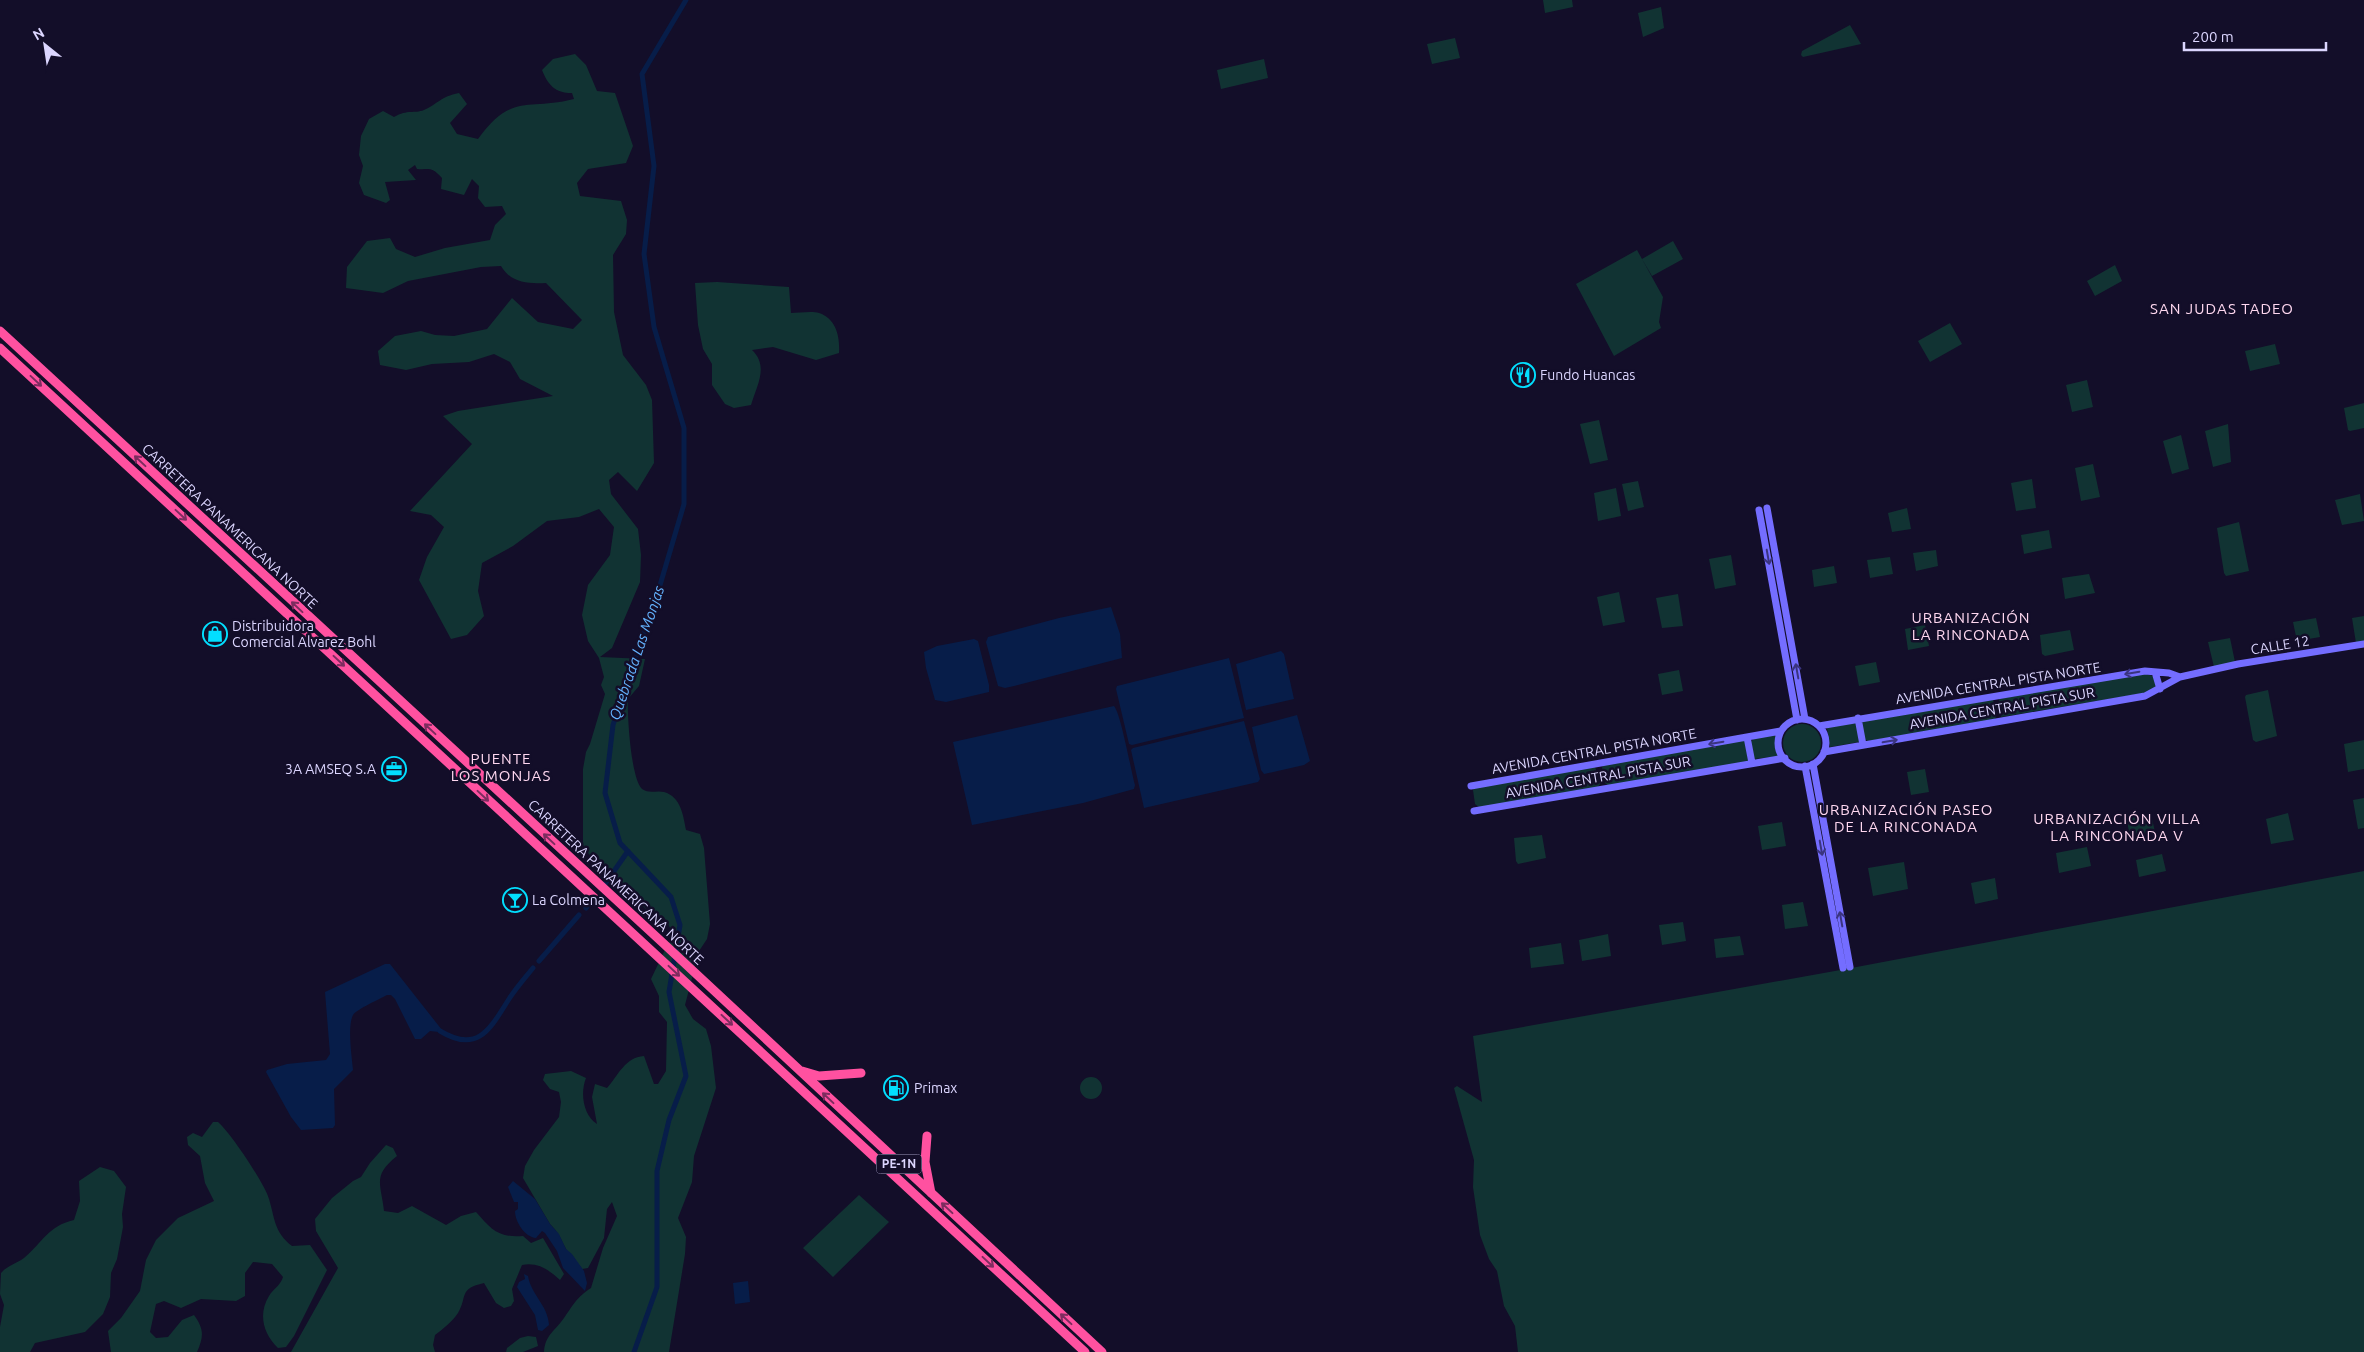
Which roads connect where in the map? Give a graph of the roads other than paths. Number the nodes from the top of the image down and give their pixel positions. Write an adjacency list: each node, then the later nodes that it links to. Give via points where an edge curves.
1 (0, 331): 3 (highway, CARRETERA PANAMERICANA NORTE / PE-1N, one-way to 1)
2 (0, 348): 4 (highway, CARRETERA PANAMERICANA NORTE / PE-1N, one-way to 4)
3 (216, 532): 4 (highway); 23 (highway, CARRETERA PANAMERICANA NORTE / PE-1N, one-way to 3)
4 (209, 541): 24 (highway, CARRETERA PANAMERICANA NORTE / PE-1N, one-way to 24)
5 (2364, 644): 7 (street, CALLE 12)
6 (2155, 672): 7 (street, AVENIDA CENTRAL PISTA NORTE, via 2169,672); 8 (street); 9 (street, AVENIDA CENTRAL PISTA NORTE, one-way to 9, via 2144,671)
7 (2180, 677): 8 (street, AVENIDA CENTRAL PISTA SUR)
8 (2160, 690): 15 (street, AVENIDA CENTRAL PISTA SUR, one-way to 8, via 2145,696)
9 (1858, 718): 12 (street, AVENIDA CENTRAL PISTA NORTE); 15 (street)
10 (1805, 719): 11 (street); 11 (street, one-way to 11, via 1763,509); 12 (street)
11 (1797, 720): 13 (street)
12 (1819, 726): 16 (street, via 1826,738)
13 (1781, 731): 14 (street, AVENIDA CENTRAL PISTA NORTE); 17 (street, via 1779,748)
14 (1747, 737): 18 (street); 21 (street, AVENIDA CENTRAL PISTA NORTE, one-way to 21)
15 (1864, 745): 16 (street, AVENIDA CENTRAL PISTA SUR)
16 (1824, 752): 19 (street)
17 (1784, 758): 18 (street, AVENIDA CENTRAL PISTA SUR); 20 (street, via 1794,765)
18 (1752, 763): 22 (street, AVENIDA CENTRAL PISTA SUR)
19 (1813, 764): 20 (street); 20 (street, one-way to 19, via 1846,967)
20 (1805, 766)
21 (1471, 786)
22 (1474, 811)
23 (575, 863): 24 (highway); 25 (highway, CARRETERA PANAMERICANA NORTE / PE-1N)
24 (560, 866): 30 (highway, CARRETERA PANAMERICANA NORTE / PE-1N, one-way to 30)
25 (798, 1070): 26 (highway, via 819,1076); 28 (highway, CARRETERA PANAMERICANA NORTE / PE-1N, one-way to 25)
26 (861, 1073)
27 (927, 1136): 28 (highway, via 925,1162)
28 (931, 1194): 29 (highway, CARRETERA PANAMERICANA NORTE / PE-1N, one-way to 28)
29 (981, 1240): 30 (highway); 32 (highway, CARRETERA PANAMERICANA NORTE / PE-1N, one-way to 29)
30 (973, 1249): 31 (highway, CARRETERA PANAMERICANA NORTE / PE-1N, one-way to 31)
31 (1085, 1352)
32 (1102, 1352)

